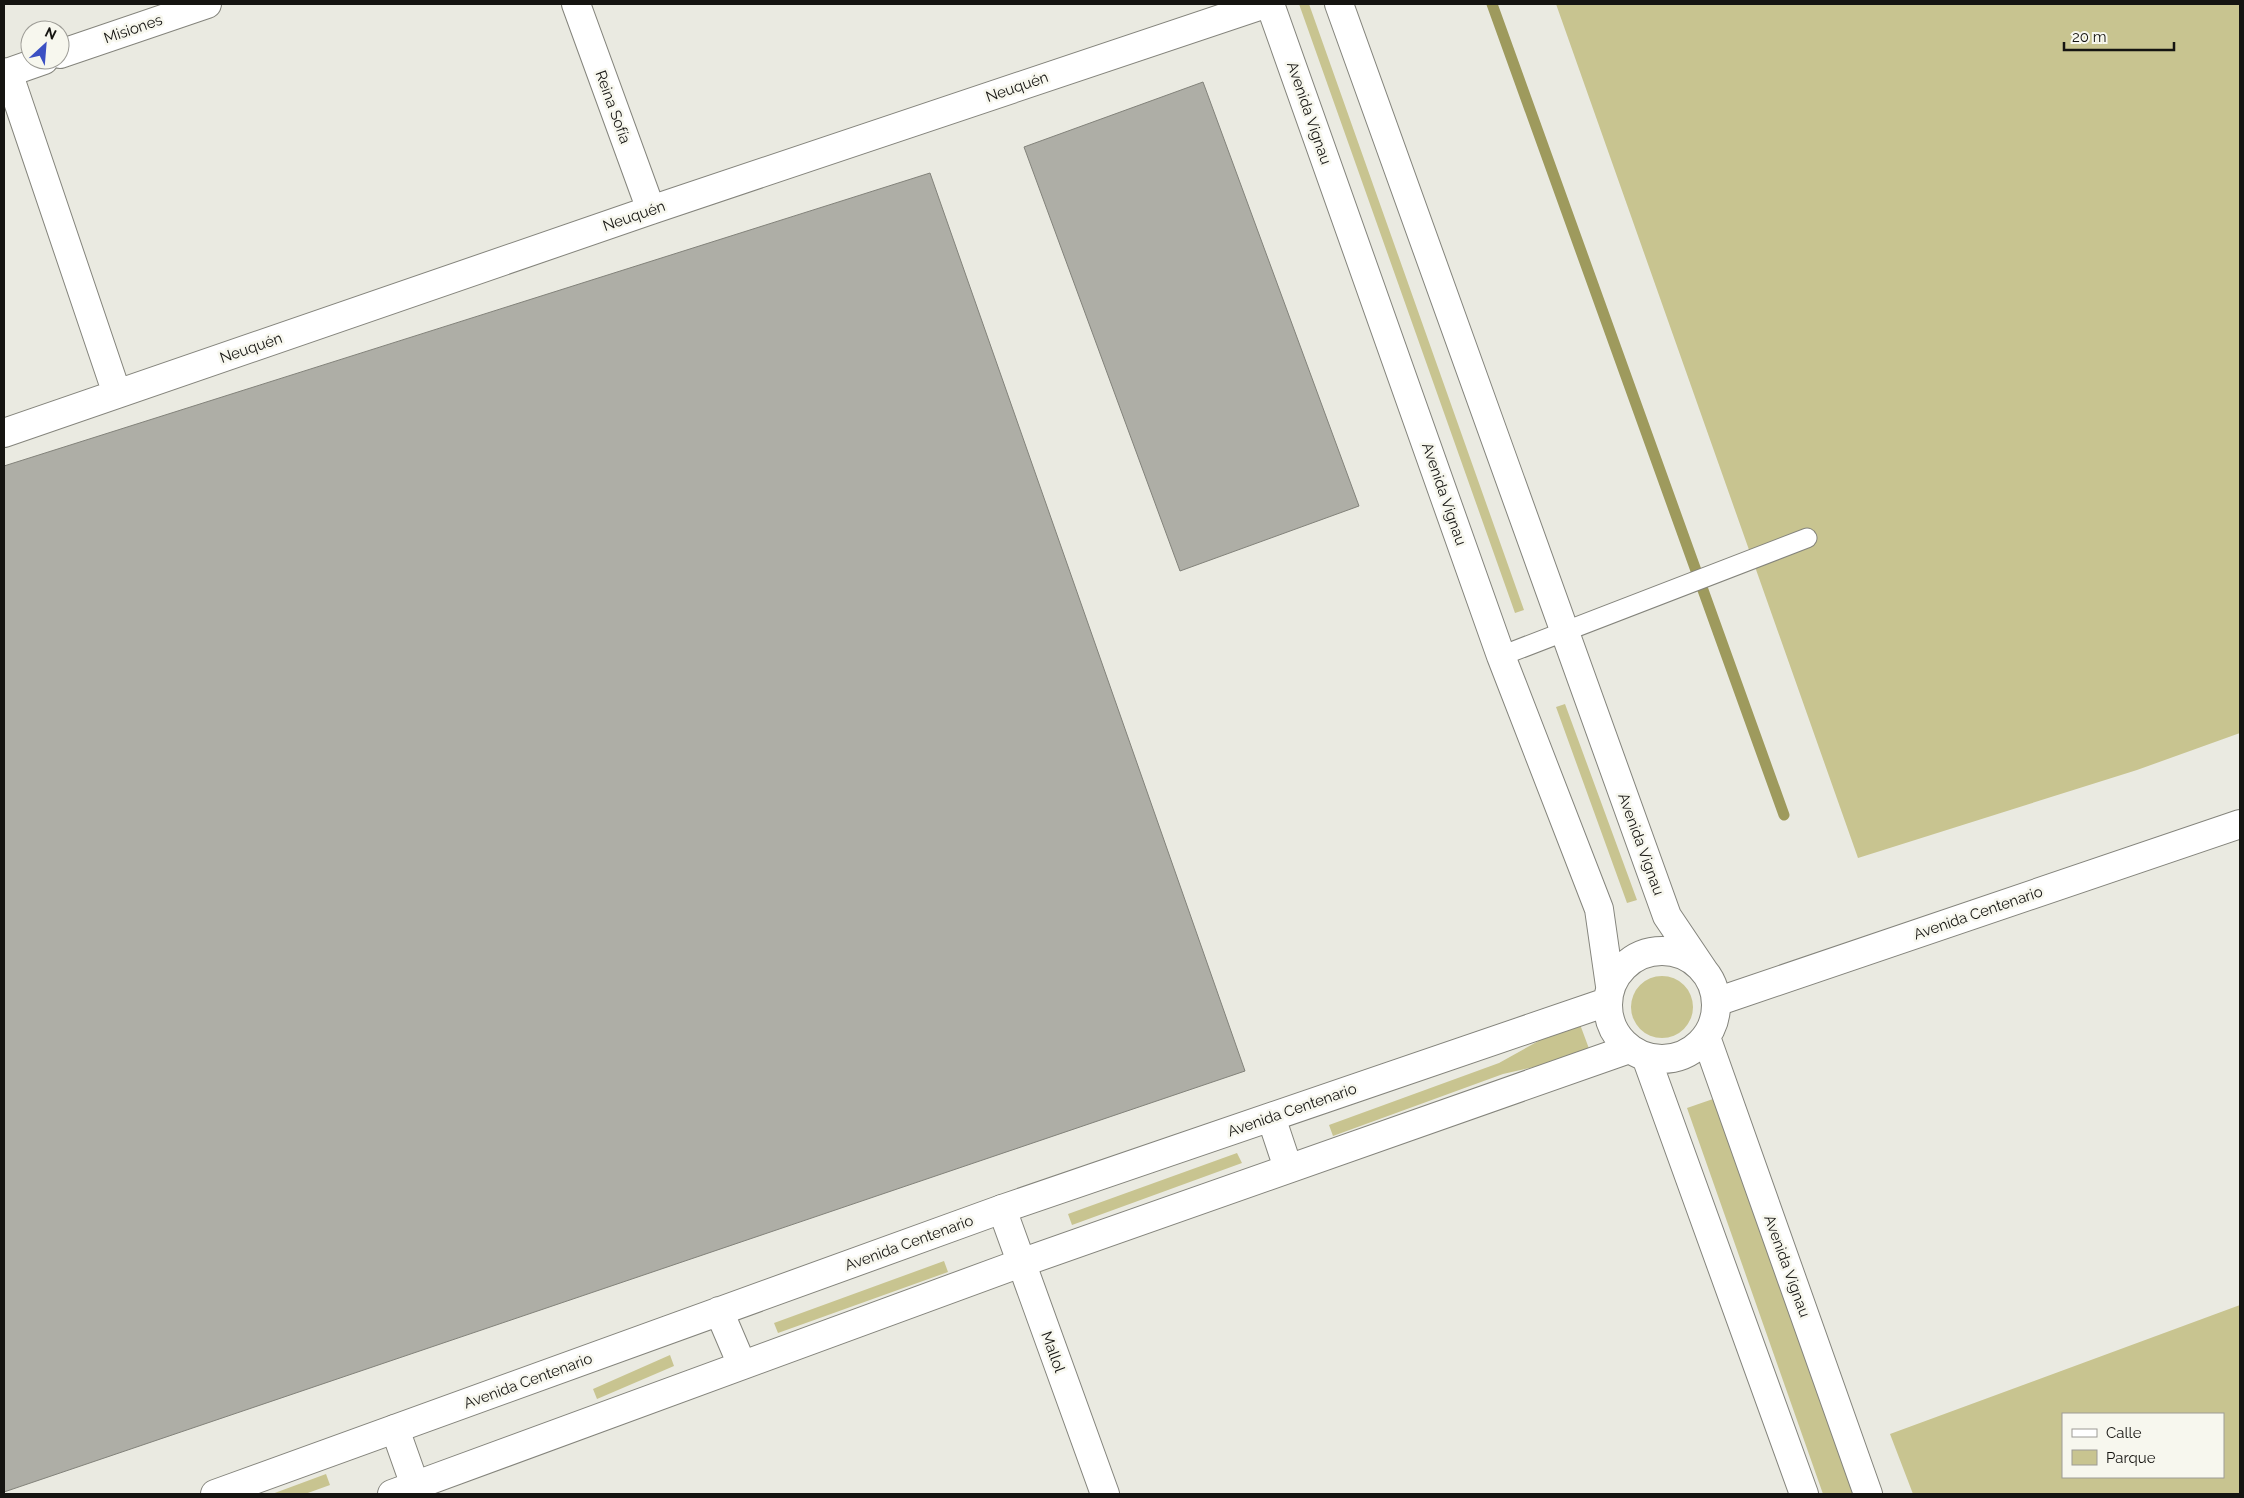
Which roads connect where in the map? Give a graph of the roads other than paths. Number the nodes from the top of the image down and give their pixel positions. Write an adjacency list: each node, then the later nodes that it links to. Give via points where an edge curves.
1 (207, 4): 6 (street, Misiones)
2 (576, 4): 9 (street, Reina Sofía)
3 (1265, 4): 9 (street, Neuquén)
4 (1270, 4): 14 (street, Avenida Vignau)
5 (1340, 4): 13 (street, Avenida Vignau)
6 (70, 51)
7 (20, 68): 8 (street)
8 (6, 73): 10 (street)
9 (651, 210): 10 (street, Neuquén)
10 (117, 394): 11 (street, Neuquén)
11 (4, 433)
12 (1807, 538): 13 (lane)
13 (1565, 631): 14 (lane); 16 (street, Avenida Vignau, via 1667,916)
14 (1501, 656): 17 (street, Avenida Vignau, via 1599,909)
15 (2240, 824): 18 (street, Avenida Centenario)
16 (1704, 971): 17 (street, via 1677,953 1661,950 1644,953 1630,960 1618,972); 18 (street, via 1713,985)
17 (1609, 994): 20 (street, via 1609,1019 1616,1036); 21 (street, Avenida Centenario)
18 (1716, 1002): 19 (street, via 1712,1026)
19 (1706, 1037): 20 (street, via 1679,1057 1662,1060); 32 (street, Avenida Vignau)
20 (1637, 1053): 22 (street); 31 (street)
21 (1272, 1117): 22 (street); 23 (street, Avenida Centenario)
22 (1288, 1168): 24 (street)
23 (1002, 1209): 24 (street, Mallol); 25 (street, Avenida Centenario)
24 (1021, 1263): 26 (street); 30 (street, Mallol)
25 (720, 1312): 26 (street); 27 (street, Avenida Centenario)
26 (742, 1365): 28 (street)
27 (395, 1429): 28 (street); 29 (street, Avenida Centenario)
28 (408, 1491)
29 (215, 1494)
30 (1105, 1494)
31 (1804, 1494)
32 (1868, 1494)

